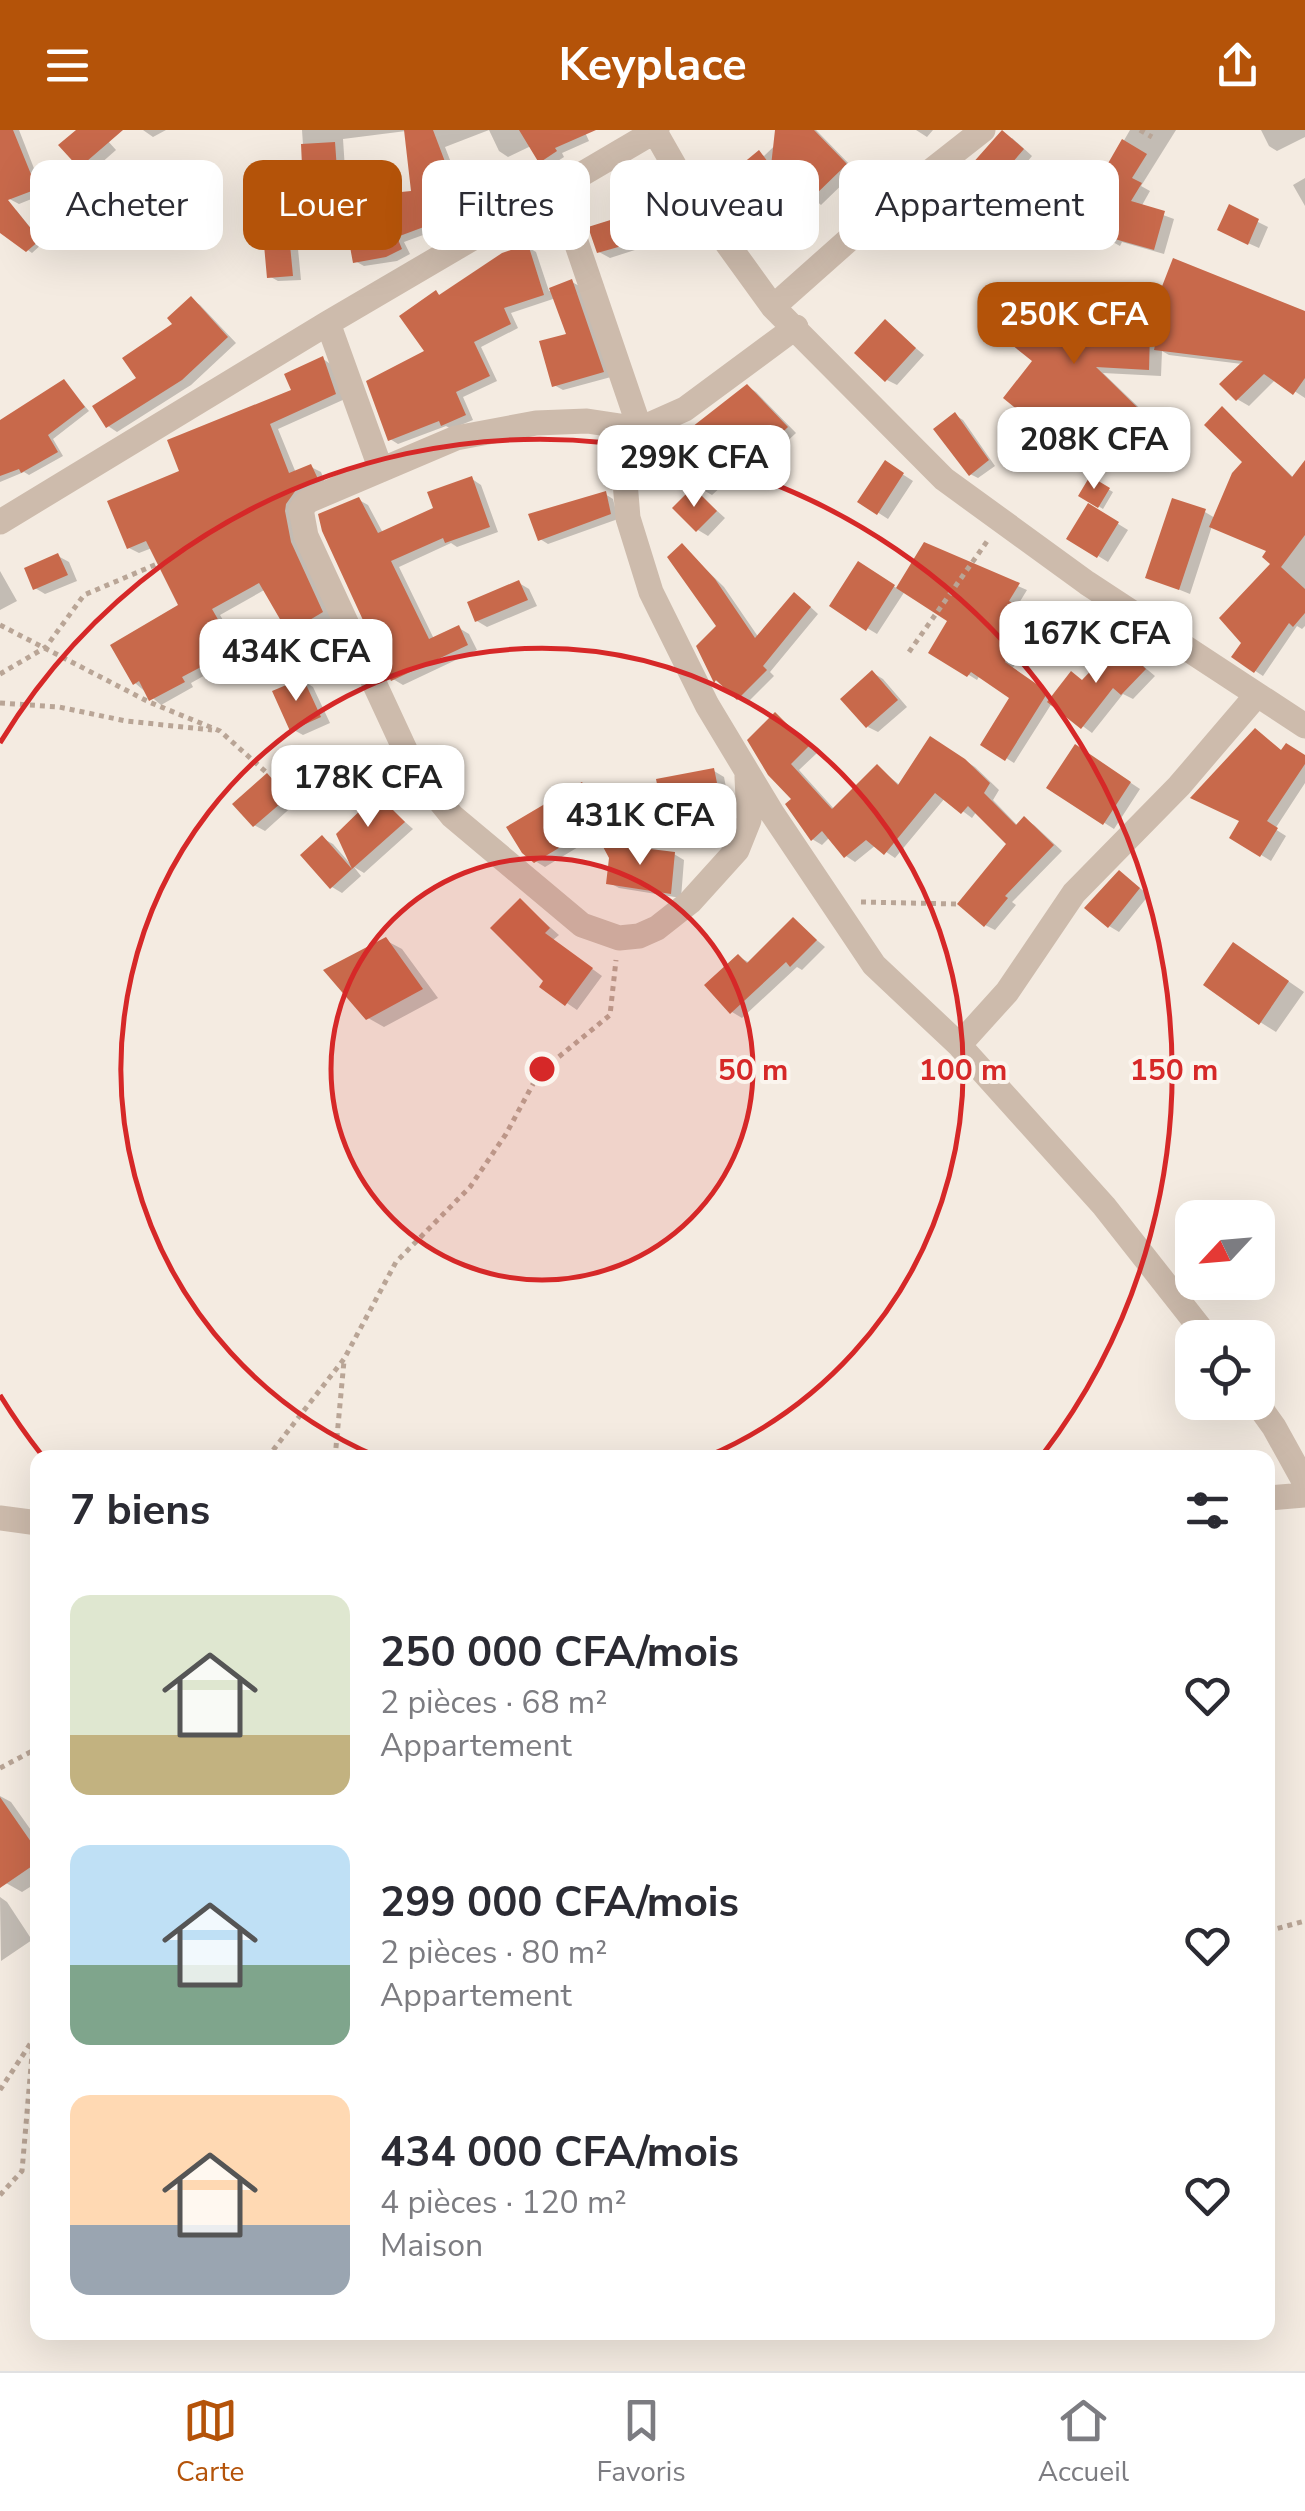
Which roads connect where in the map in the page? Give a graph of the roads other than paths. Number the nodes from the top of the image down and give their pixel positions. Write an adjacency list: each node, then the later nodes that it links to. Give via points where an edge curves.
1 (656, 130): 3 (street); 6 (street, via 687,188)
2 (983, 130): 6 (street)
3 (590, 169)
4 (452, 250): 7 (street)
5 (579, 250): 9 (street)
6 (773, 307): 8 (street)
7 (328, 323): 10 (street); 11 (street)
8 (796, 327): 9 (street, via 685,409); 12 (street, via 944,479)
9 (640, 429): 10 (street, via 536,423 456,438); 14 (street, via 624,470 628,518 652,592)
10 (381, 470): 14 (street, via 308,501 301,519 414,769 452,816 546,898 582,925 619,938 657,928 737,850 750,820)
11 (0, 522)
12 (1256, 696): 13 (street); 15 (street, via 1074,894 1007,992)
13 (1305, 726)
14 (747, 772): 15 (street, via 874,965)
15 (959, 1046): 16 (street, via 1104,1206)
16 (1194, 1320)
17 (1270, 1420): 18 (street)
18 (1305, 1482)
19 (1305, 1495): 20 (street)
20 (1275, 1497)
21 (0, 1518): 22 (street)
22 (30, 1523)

